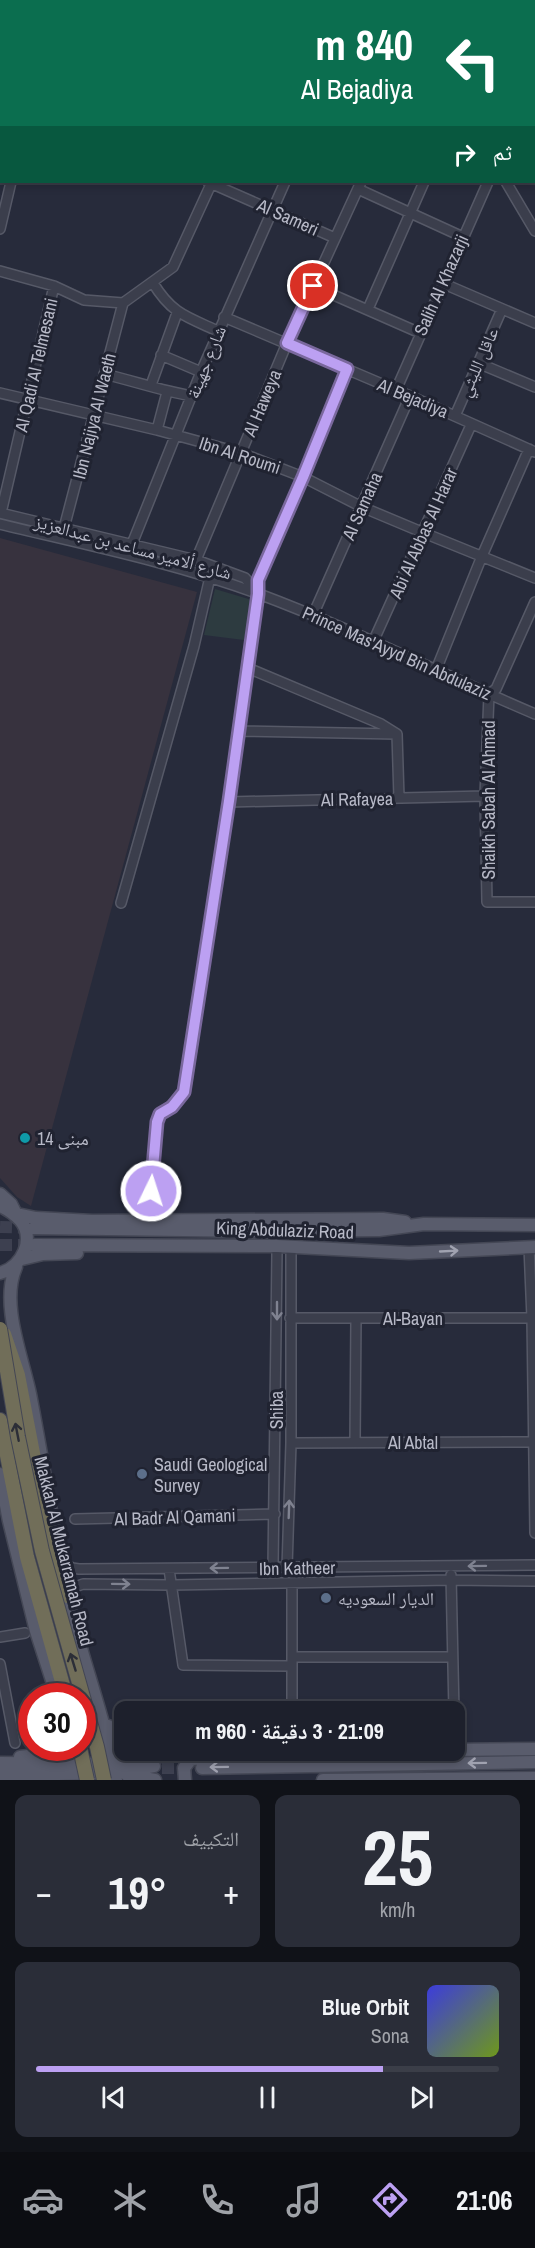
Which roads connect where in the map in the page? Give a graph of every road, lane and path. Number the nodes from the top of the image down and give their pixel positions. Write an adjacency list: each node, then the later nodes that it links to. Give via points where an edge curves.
1 (10, 183): 11 (street)
2 (210, 183): 16 (street, via 173,267)
3 (212, 183): 9 (street, Al Sameri)
4 (285, 183): 9 (street, شارع جهينة)
5 (423, 183): 10 (street)
6 (488, 183): 13 (street, Salih Al Khazarji)
7 (507, 183): 12 (street)
8 (359, 185): 10 (street); 14 (street, Al Haweya)
9 (273, 209): 14 (street, Al Sameri); 24 (street, شارع جهينة)
10 (411, 212): 13 (street); 21 (street)
11 (0, 229)
12 (535, 230)
13 (463, 237): 17 (street, Salih Al Khazarji)
14 (335, 238): 19 (street, Al Haweya)
15 (0, 271): 18 (street)
16 (153, 283): 20 (street); 23 (street)
17 (442, 283): 22 (street); 27 (street, Salih Al Khazarji)
18 (54, 286): 20 (street, via 93,302); 41 (street, Al Qadi Al Telmesani)
19 (313, 286): 21 (street); 28 (street, Al Haweya)
20 (123, 303): 33 (street, Ibn Najiya Al Waeth)
21 (368, 309): 27 (street)
22 (501, 309): 25 (street); 30 (street, عاقل الليثي)
23 (177, 313): 26 (street); 29 (street)
24 (224, 317): 26 (street, شارع جهينة); 28 (street, Al Bejadiya)
25 (535, 322)
26 (219, 331): 32 (street, شارع جهينة)
27 (420, 333): 36 (street, Salih Al Khazarji)
28 (287, 343): 31 (street, Al Bejadiya); 48 (street, Al Haweya)
29 (161, 355): 32 (street); 34 (street)
30 (478, 363): 35 (street); 43 (street, عاقل الليثي)
31 (347, 369): 36 (street, Al Bejadiya); 49 (street)
32 (201, 372): 39 (street, شارع جهينة)
33 (104, 374): 34 (street); 42 (street, Ibn Najiya Al Waeth)
34 (151, 385): 37 (street)
35 (535, 387)
36 (396, 390): 40 (street, Al Bejadiya)
37 (167, 392): 39 (street); 45 (street)
38 (0, 393): 41 (street, Ibn Al Roumi)
39 (192, 396): 46 (street, شارع جهينة)
40 (410, 396): 43 (street, Al Bejadiya); 50 (street, Al Samaha)
41 (28, 399): 42 (street, Ibn Al Roumi); 51 (street, Al Qadi Al Telmesani)
42 (94, 416): 45 (street, Ibn Al Roumi); 53 (street, Ibn Najiya Al Waeth)
43 (454, 416): 44 (street, Al Bejadiya)
44 (471, 425): 47 (street, Al Bejadiya); 54 (street, Abi Al Abbas Al Harar)
45 (157, 430): 46 (street, Ibn Al Roumi)
46 (176, 435): 48 (street, Ibn Al Roumi); 56 (street, شارع جهينة)
47 (532, 451): 58 (street)
48 (241, 453): 49 (street, Ibn Al Roumi); 59 (street, Al Haweya)
49 (303, 477): 50 (street, Ibn Al Roumi); 62 (street, via 258,580)
50 (362, 507): 54 (street, Ibn Al Roumi); 64 (street, Al Samaha)
51 (1, 513): 53 (street, شارع ألامير مساعد بن عبدالعزيز)
52 (0, 524): 57 (street, Prince Mas'Ayyd Bin Abdulaziz)
53 (64, 528): 55 (street, شارع ألامير مساعد بن عبدالعزيز)
54 (424, 533): 58 (street, Ibn Al Roumi); 65 (street, Abi Al Abbas Al Harar)
55 (86, 534): 56 (street, شارع ألامير مساعد بن عبدالعزيز); 57 (street, via 88,540)
56 (132, 544): 59 (street, شارع ألامير مساعد بن عبدالعزيز)
57 (84, 545): 60 (street, Prince Mas'Ayyd Bin Abdulaziz)
58 (482, 556): 61 (street, Ibn Al Roumi); 67 (street)
59 (196, 560): 62 (street, شارع ألامير مساعد بن عبدالعزيز, via 245,578)
60 (210, 578): 62 (street, Prince Mas'Ayyd Bin Abdulaziz); 76 (street)
61 (535, 578)
62 (258, 594): 64 (street, Prince Mas'Ayyd Bin Abdulaziz); 66 (street)
63 (535, 602): 68 (street, Shaikh Sabah Al Ahmad, via 496,689)
64 (313, 615): 65 (street, Prince Mas'Ayyd Bin Abdulaziz)
65 (373, 642): 67 (street, Prince Mas'Ayyd Bin Abdulaziz)
66 (248, 668): 70 (street); 71 (street)
67 (436, 670): 68 (street, Prince Mas'Ayyd Bin Abdulaziz)
68 (489, 694): 69 (street, Prince Mas'Ayyd Bin Abdulaziz); 72 (street, Shaikh Sabah Al Ahmad)
69 (535, 714)
70 (239, 731): 71 (street); 74 (street)
71 (397, 734): 73 (street)
72 (485, 796): 73 (street, Al Rafayea); 75 (street, Shaikh Sabah Al Ahmad, via 487,902)
73 (399, 798): 74 (street, Al Rafayea)
74 (229, 801): 80 (street, via 184,1092 160,1114 157,1122)
75 (535, 902)
76 (121, 903)
77 (0, 1194): 79 (main road, via 11,1204)
78 (0, 1206): 79 (main road)
79 (16, 1216): 80 (main road); 89 (main road, via 26,1230)
80 (148, 1221): 81 (main road, via 383,1219)
81 (424, 1224): 82 (main road, King Abdulaziz Road); 83 (main road, King Abdulaziz Road, via 379,1230 288,1231)
82 (535, 1225)
83 (34, 1228)
84 (34, 1245): 88 (main road, King Abdulaziz Road, via 277,1246)
85 (532, 1247): 88 (main road, King Abdulaziz Road, one-way to 85); 93 (street)
86 (277, 1252): 87 (main road); 89 (main road, via 43,1254); 101 (street, Shiba, one-way to 101)
87 (291, 1252): 88 (main road); 91 (street, Shiba)
88 (409, 1253)
89 (19, 1263): 90 (main road); 105 (main road, via 8,1287 8,1301)
90 (0, 1273)
91 (290, 1318): 92 (street, Al-Bayan); 99 (street, Shiba)
92 (356, 1318): 93 (street, Al-Bayan); 97 (street)
93 (534, 1318): 98 (street)
94 (0, 1324): 117 (highway, bridge, via 18,1374 53,1557)
95 (0, 1329): 142 (highway, Makkah Al Mukarramah Road, one-way to 95, bridge, via 94,1736 42,1551)
96 (0, 1420): 125 (highway, Makkah Al Mukarramah Road, via 27,1557)
97 (355, 1441): 98 (street, Al Abtal); 99 (street, Al Abtal)
98 (534, 1442): 104 (street)
99 (291, 1443): 109 (street, Shiba, one-way to 99)
100 (0, 1474): 102 (main road)
101 (275, 1514): 103 (street, Al Badr Al Qamani); 108 (street, Shiba)
102 (4, 1516): 124 (main road)
103 (75, 1520)
104 (535, 1533)
105 (61, 1560): 110 (street, Ibn Katheer, via 72,1568); 117 (main road)
106 (535, 1565): 107 (street, Ibn Katheer, one-way to 107)
107 (450, 1566): 109 (street, Ibn Katheer); 112 (street)
108 (273, 1568): 109 (street, Ibn Katheer); 111 (street, Ibn Katheer, one-way to 111)
109 (286, 1568)
110 (84, 1569): 111 (street, Ibn Katheer); 115 (street)
111 (169, 1569): 116 (street)
112 (451, 1580): 113 (street, Ibn Katheer); 114 (street, Ibn Katheer); 120 (street)
113 (535, 1581)
114 (292, 1583): 116 (street, Ibn Katheer); 121 (street)
115 (85, 1584): 116 (street, Ibn Katheer, one-way to 116); 117 (street, via 75,1587)
116 (171, 1585): 121 (street, via 183,1665)
117 (68, 1596): 128 (main road)
118 (25, 1633): 119 (street)
119 (0, 1637)
120 (452, 1657): 121 (street); 127 (street)
121 (292, 1661): 126 (street)
122 (0, 1664): 123 (street)
123 (1, 1680): 130 (street)
124 (53, 1683)
125 (62, 1683)
126 (292, 1701)
127 (454, 1701)
128 (102, 1715): 129 (main road); 142 (main road)
129 (114, 1735)
130 (15, 1743)
131 (535, 1749): 132 (main road)
132 (465, 1750)
133 (18, 1758): 138 (main road)
134 (82, 1761): 142 (main road)
135 (87, 1761): 142 (highway, bridge)
136 (164, 1761): 142 (main road)
137 (189, 1761): 145 (main road, via 184,1768)
138 (0, 1762): 142 (main road)
139 (535, 1762): 140 (main road, one-way to 140)
140 (202, 1768)
141 (0, 1775): 142 (main road)
142 (94, 1775): 144 (main road, via 132,1775)
143 (535, 1778): 146 (main road)
144 (155, 1780)
145 (185, 1780)
146 (323, 1780)

